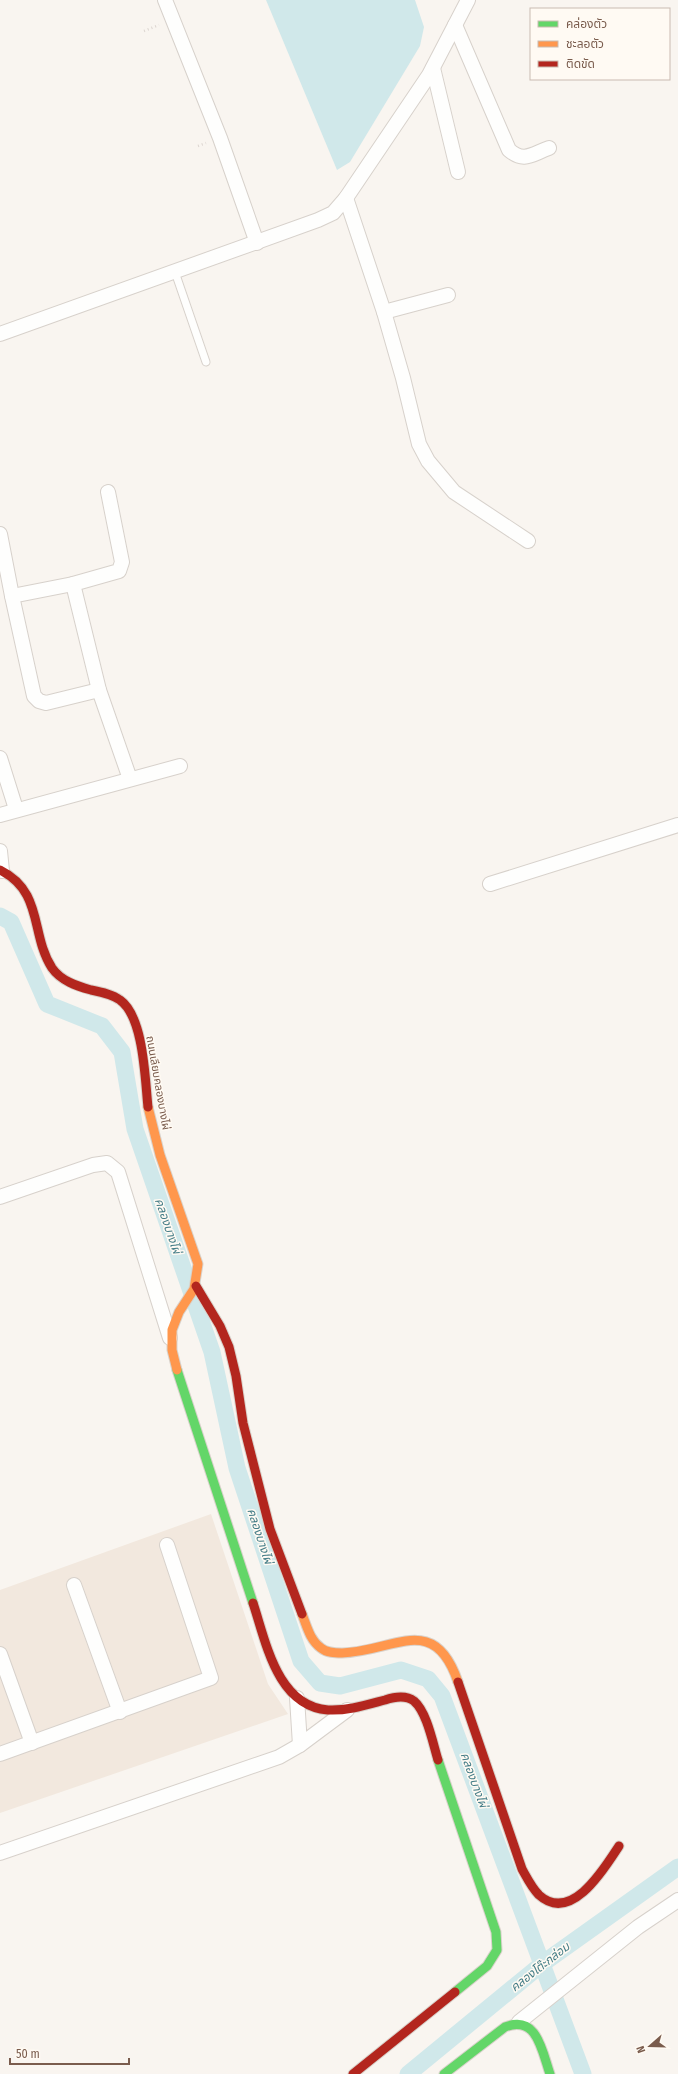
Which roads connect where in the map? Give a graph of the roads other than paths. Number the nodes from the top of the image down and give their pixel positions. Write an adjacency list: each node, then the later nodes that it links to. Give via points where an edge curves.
1 (165, 0): 8 (street, via 220,138)
2 (468, 0): 3 (street)
3 (455, 25): 4 (street); 5 (street, via 509,150 523,158)
4 (433, 68): 6 (street); 7 (street)
5 (549, 148)
6 (458, 172)
7 (346, 198): 8 (street, via 332,213); 11 (street)
8 (257, 243): 9 (street)
9 (176, 272): 12 (street); 13 (lane)
10 (448, 295): 11 (street)
11 (384, 312): 16 (street, via 419,444 428,461 454,492)
12 (0, 334)
13 (206, 362)
14 (108, 492): 17 (street, via 122,562 119,571)
15 (0, 534): 18 (street)
16 (528, 541)
17 (73, 584): 18 (street); 19 (street)
18 (12, 596): 19 (street, via 34,696 46,703)
19 (99, 690): 22 (street)
20 (0, 758): 23 (street)
21 (180, 766): 22 (street)
22 (130, 779): 23 (street)
23 (16, 810): 24 (street)
24 (0, 815)
25 (678, 825): 28 (street)
26 (0, 851): 27 (street)
27 (1, 870): 30 (street, ถนนเลียบคลองบางไผ่, via 16,879 25,889 44,950 54,971 63,979 78,986 121,1000 128,1010 137,1033 146,1075 149,1115 156,1143 198,1264 199,1278)
28 (490, 884)
29 (0, 1197): 31 (street, via 93,1165 107,1163 118,1172)
30 (195, 1289): 31 (street, via 174,1321); 41 (street, via 220,1326 229,1347 243,1423 270,1529 311,1637 324,1650 334,1653 354,1652 416,1639 430,1642 440,1649 454,1666 522,1869 540,1896 552,1903 573,1900 601,1873)
31 (171, 1340): 35 (street, via 174,1360 272,1660)
32 (167, 1545): 37 (street, via 211,1678)
33 (74, 1585): 37 (street)
34 (0, 1654): 38 (street)
35 (297, 1698): 36 (street, via 315,1707); 39 (street)
36 (347, 1710): 39 (street); 45 (street, via 400,1696 412,1699 421,1709 496,1932 497,1950 487,1966)
37 (120, 1712): 38 (street)
38 (32, 1743): 40 (street)
39 (300, 1745): 42 (street, via 279,1757 244,1770)
40 (0, 1754)
41 (619, 1846)
42 (0, 1853)
43 (678, 1900): 44 (street, via 638,1927)
44 (519, 2022): 46 (street, via 505,2027); 47 (street, via 527,2024 534,2032)
45 (353, 2074)
46 (444, 2074)
47 (550, 2074)

